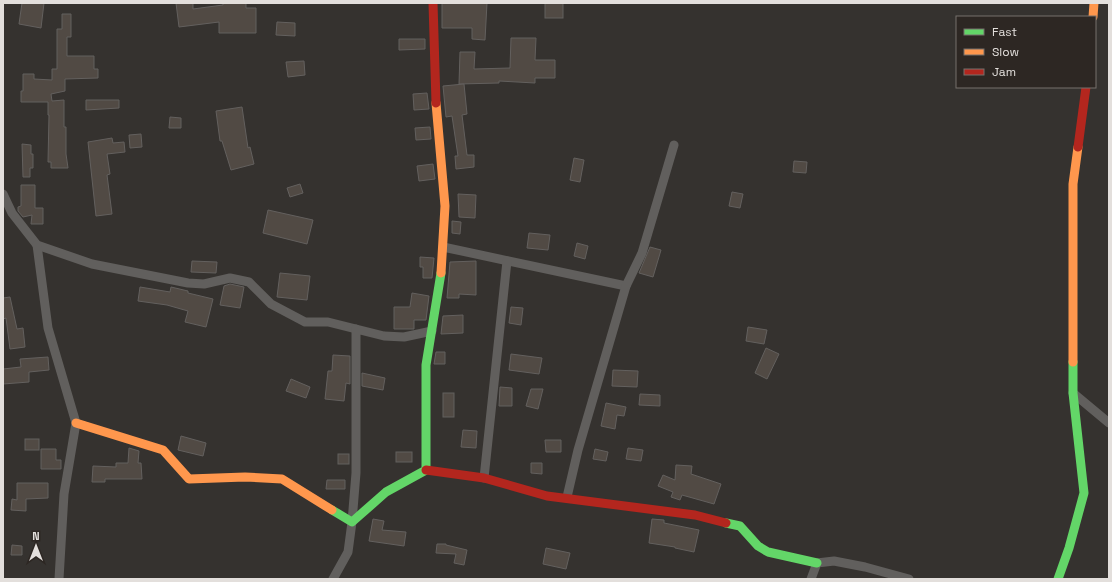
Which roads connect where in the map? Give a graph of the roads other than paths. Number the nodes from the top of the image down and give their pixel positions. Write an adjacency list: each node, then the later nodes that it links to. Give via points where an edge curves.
1 (433, 3): 9 (street, via 435,87 446,206)
2 (1094, 3): 3 (street)
3 (1093, 16)
4 (1086, 88): 14 (street, via 1073,184)
5 (674, 145): 11 (street, via 642,253)
6 (3, 194): 7 (street)
7 (7, 214): 8 (street)
8 (38, 245): 12 (street, via 92,264 188,283 204,284 230,278 249,282 271,304 305,322 328,322); 15 (street, via 48,328)
9 (443, 247): 10 (street); 13 (street, via 441,281)
10 (507, 261): 11 (street); 18 (street)
11 (626, 286): 19 (street, via 578,450)
12 (356, 329): 13 (street, via 384,336 404,337); 20 (street, via 356,473)
13 (432, 330): 17 (street, via 426,366)
14 (1073, 393): 16 (street); 22 (street, via 1084,493)
15 (76, 423): 20 (street, via 163,450 189,479 282,479); 23 (street, via 64,494)
16 (1109, 423)
17 (426, 470): 18 (street); 20 (street, via 386,492)
18 (484, 478): 19 (street, via 547,496)
19 (567, 497): 21 (street, via 695,515 740,526 758,546 768,552)
20 (352, 522): 24 (street, via 348,552)
21 (817, 563): 25 (street); 26 (street, via 834,561)
22 (1062, 578)
23 (59, 579)
24 (333, 579)
25 (811, 579)
26 (909, 579)

